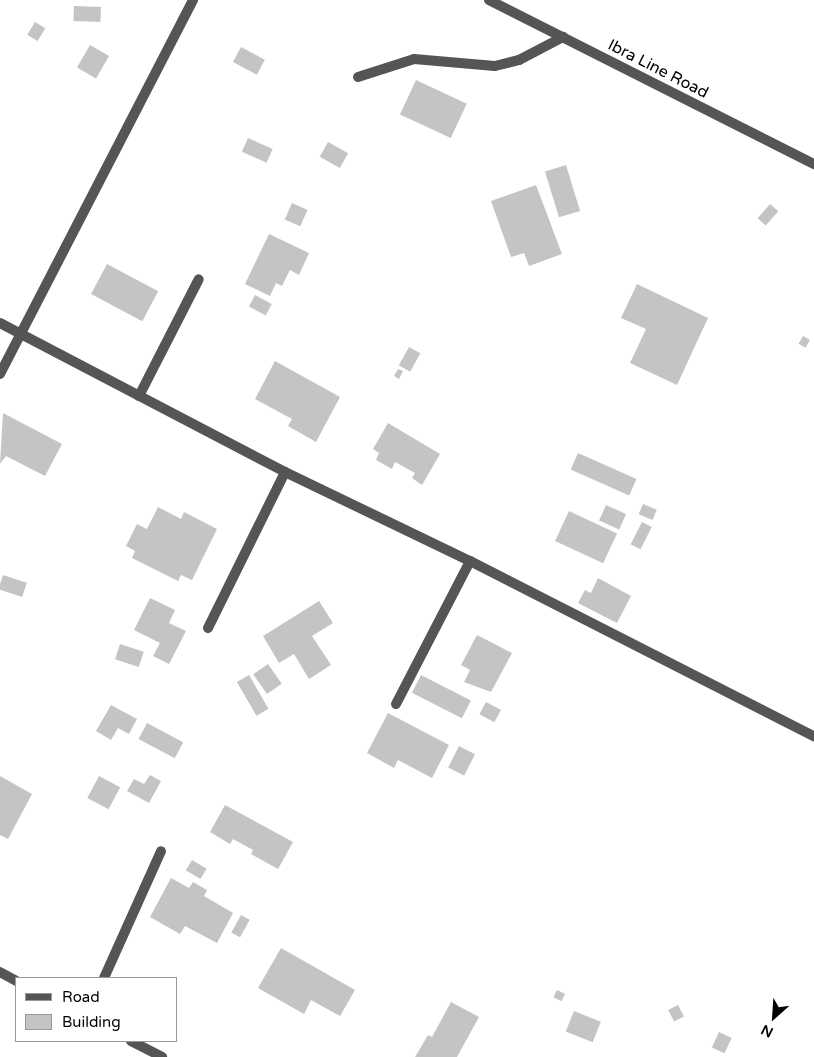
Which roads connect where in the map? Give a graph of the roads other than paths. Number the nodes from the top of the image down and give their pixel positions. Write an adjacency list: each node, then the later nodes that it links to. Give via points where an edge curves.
1 (193, 0): 8 (street)
2 (490, 0): 3 (street, Ibra Line Road)
3 (563, 38): 4 (street, via 518,60 496,66 414,59); 5 (street, Ibra Line Road)
4 (358, 77)
5 (814, 164)
6 (199, 279): 10 (street)
7 (0, 323): 8 (street)
8 (20, 334): 9 (street); 10 (street)
9 (0, 374)
10 (139, 396): 11 (street)
11 (285, 472): 12 (street); 13 (street)
12 (470, 561): 14 (street); 15 (street)
13 (208, 628)
14 (396, 704)
15 (814, 736)
16 (161, 851): 18 (street)
17 (0, 972): 19 (street)
18 (104, 977)
19 (15, 980)
20 (133, 1042): 21 (street)
21 (162, 1057)

